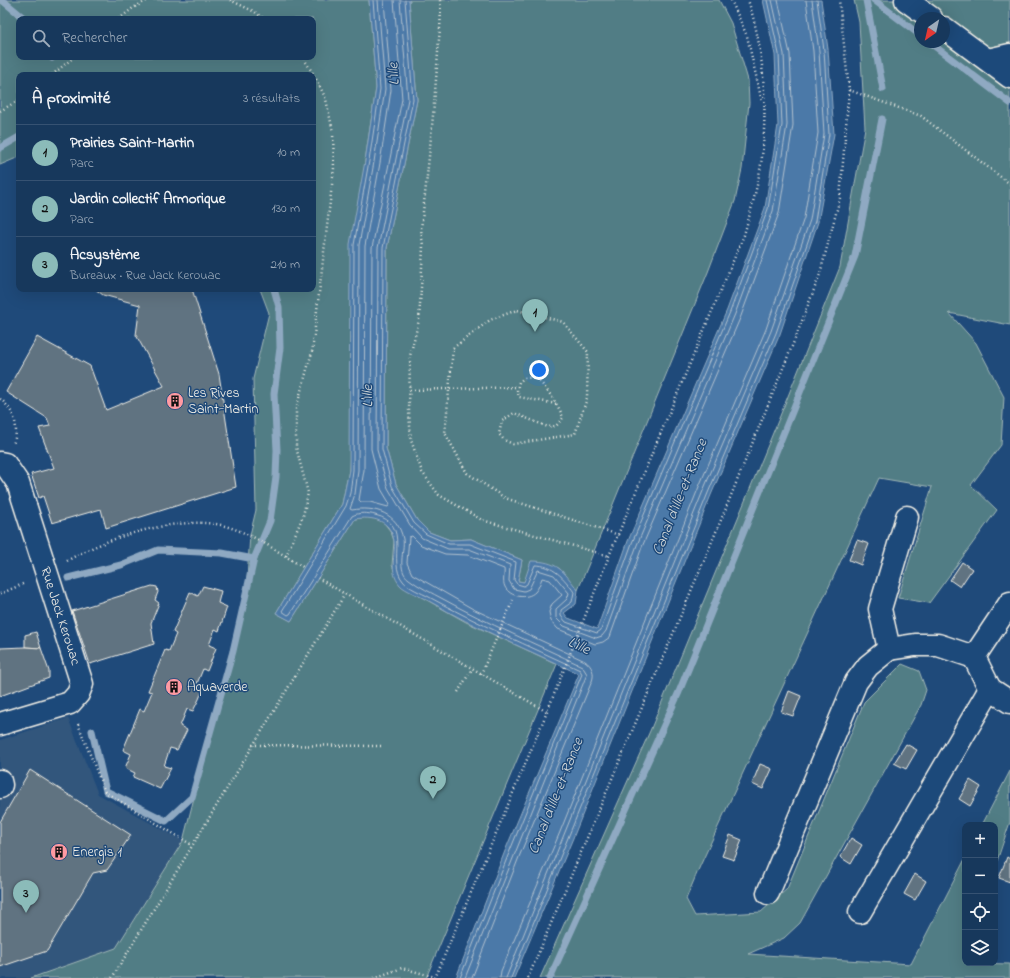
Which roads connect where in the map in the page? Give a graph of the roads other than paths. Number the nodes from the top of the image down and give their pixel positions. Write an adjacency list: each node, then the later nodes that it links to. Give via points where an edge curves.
1 (906, 0): 2 (street)
2 (923, 12)
3 (950, 32): 5 (street)
4 (1010, 55): 5 (street)
5 (988, 60): 6 (street)
6 (1010, 77)
7 (2, 463): 14 (street, Rue Jack Kerouac, via 18,483 82,684 70,704)
8 (907, 517): 10 (street, via 880,609)
9 (1010, 603): 11 (street)
10 (889, 649): 11 (street, via 938,645); 17 (street, via 868,666 856,682)
11 (974, 657): 12 (street)
12 (990, 689): 13 (street); 18 (street)
13 (1010, 702)
14 (0, 724)
15 (0, 781): 16 (street)
16 (0, 787)
17 (768, 893)
18 (860, 912)

